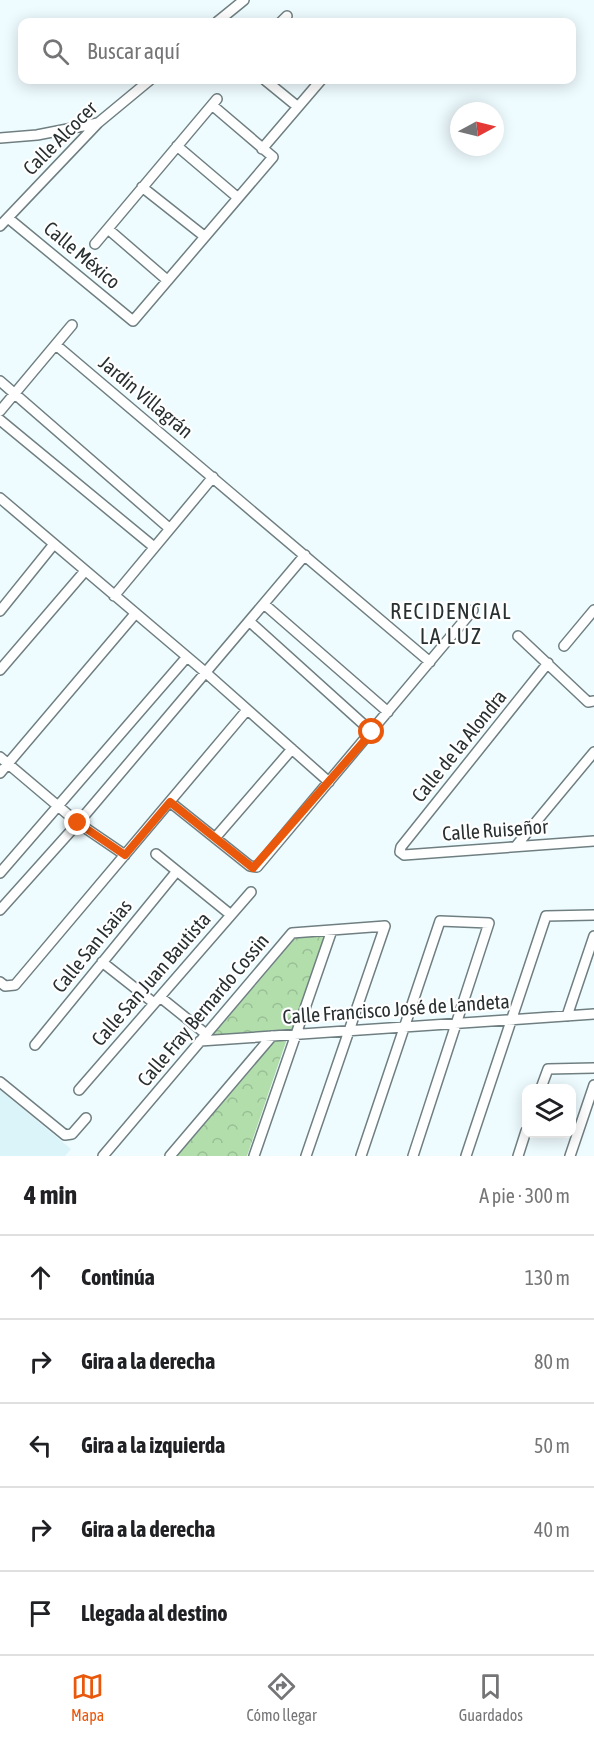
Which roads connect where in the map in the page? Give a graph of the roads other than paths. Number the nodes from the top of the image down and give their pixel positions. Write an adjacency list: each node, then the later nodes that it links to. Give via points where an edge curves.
1 (244, 0): 2 (street)
2 (222, 18)
3 (145, 84): 7 (street, Calle Alcocer)
4 (270, 84): 6 (street)
5 (318, 84): 6 (street)
6 (298, 107): 10 (street)
7 (98, 123): 8 (street); 13 (street, Calle Alcocer)
8 (0, 138)
9 (177, 146): 10 (street, via 214,102); 11 (street); 12 (street)
10 (262, 149): 12 (street, via 273,157)
11 (142, 187): 15 (street); 16 (street)
12 (237, 197): 16 (street)
13 (8, 218): 14 (street, Calle Alcocer); 18 (street, Calle México, via 133,321)
14 (0, 226)
15 (108, 229): 17 (street); 18 (street)
16 (204, 236): 18 (street)
17 (95, 244)
18 (167, 280)
19 (72, 326): 20 (street)
20 (56, 345): 22 (street); 25 (street, Jardín Villagrán)
21 (0, 381): 22 (street)
22 (15, 395): 23 (street); 27 (street)
23 (0, 411)
24 (0, 420): 29 (street)
25 (213, 477): 27 (street); 30 (street, Jardín Villagrán)
26 (2, 504): 28 (street)
27 (169, 528): 29 (street)
28 (54, 544): 31 (street); 34 (street)
29 (153, 547): 32 (street)
30 (305, 555): 33 (street); 42 (street, Jardín Villagrán)
31 (85, 571): 32 (street); 44 (street)
32 (114, 596): 37 (street)
33 (264, 604): 38 (street); 48 (street)
34 (0, 610)
35 (473, 610): 42 (street)
36 (594, 610): 40 (street)
37 (135, 614): 41 (street); 52 (street)
38 (249, 621): 45 (street); 49 (street)
39 (518, 636): 43 (street)
40 (564, 646)
41 (186, 658): 45 (street); 56 (street)
42 (430, 662): 48 (street)
43 (548, 663): 46 (street, via 588,702); 61 (street, Calle de la Alondra)
44 (0, 670)
45 (205, 672): 47 (street); 57 (street)
46 (594, 701)
47 (248, 710): 50 (street); 55 (street)
48 (388, 712): 49 (street)
49 (372, 732): 54 (street)
50 (292, 749): 54 (street); 58 (street)
51 (594, 752): 60 (street)
52 (4, 761): 53 (street); 56 (street)
53 (0, 773)
54 (329, 782): 58 (street, via 257,867 250,866)
55 (170, 802): 58 (street); 63 (street)
56 (58, 806): 57 (street); 65 (street)
57 (78, 823): 63 (street); 67 (street)
58 (215, 838)
59 (594, 841): 60 (street, Calle Ruiseñor)
60 (516, 846): 61 (street, Calle Ruiseñor, via 404,855)
61 (400, 852)
62 (156, 854): 64 (street)
63 (125, 855): 73 (street, via 15,986)
64 (177, 871): 68 (street); 72 (street, Calle San Isaias)
65 (0, 873)
66 (251, 892): 68 (street, Calle San Juan Bautista)
67 (0, 910)
68 (231, 915): 74 (street, Calle San Juan Bautista)
69 (594, 915): 77 (street, via 546,916)
70 (332, 930): 80 (street, Calle Fray Bernardo Cossin, via 385,926); 81 (street); 83 (street, Calle Fray Bernardo Cossin, via 292,933)
71 (594, 936): 76 (street)
72 (102, 962): 74 (street); 84 (street, Calle San Isaias)
73 (0, 982)
74 (157, 1000): 83 (street); 89 (street, Calle San Juan Bautista)
75 (594, 1014): 76 (street, Calle Francisco José de Landeta)
76 (567, 1016): 77 (street, Calle Francisco José de Landeta)
77 (512, 1019): 78 (street, Calle Francisco José de Landeta); 98 (street)
78 (457, 1023): 79 (street, Calle Francisco José de Landeta); 79 (street, via 489,923 440,921); 97 (street)
79 (404, 1026): 80 (street, Calle Francisco José de Landeta); 96 (street)
80 (348, 1030): 81 (street, Calle Francisco José de Landeta); 95 (street)
81 (296, 1034): 82 (street, Calle Francisco José de Landeta); 94 (street)
82 (272, 1036): 83 (street, Calle Francisco José de Landeta); 93 (street)
83 (203, 1037): 92 (street, Calle Fray Bernardo Cossin)
84 (35, 1045)
85 (594, 1068): 87 (street, via 548,1069)
86 (0, 1082): 90 (street, via 65,1135 72,1134)
87 (543, 1084)
88 (594, 1085): 100 (street)
89 (79, 1090)
90 (86, 1118)
91 (524, 1138): 99 (street)
92 (103, 1156)
93 (170, 1156)
94 (254, 1156)
95 (306, 1156)
96 (361, 1156)
97 (413, 1156)
98 (466, 1156)
99 (518, 1156)
100 (570, 1156)

